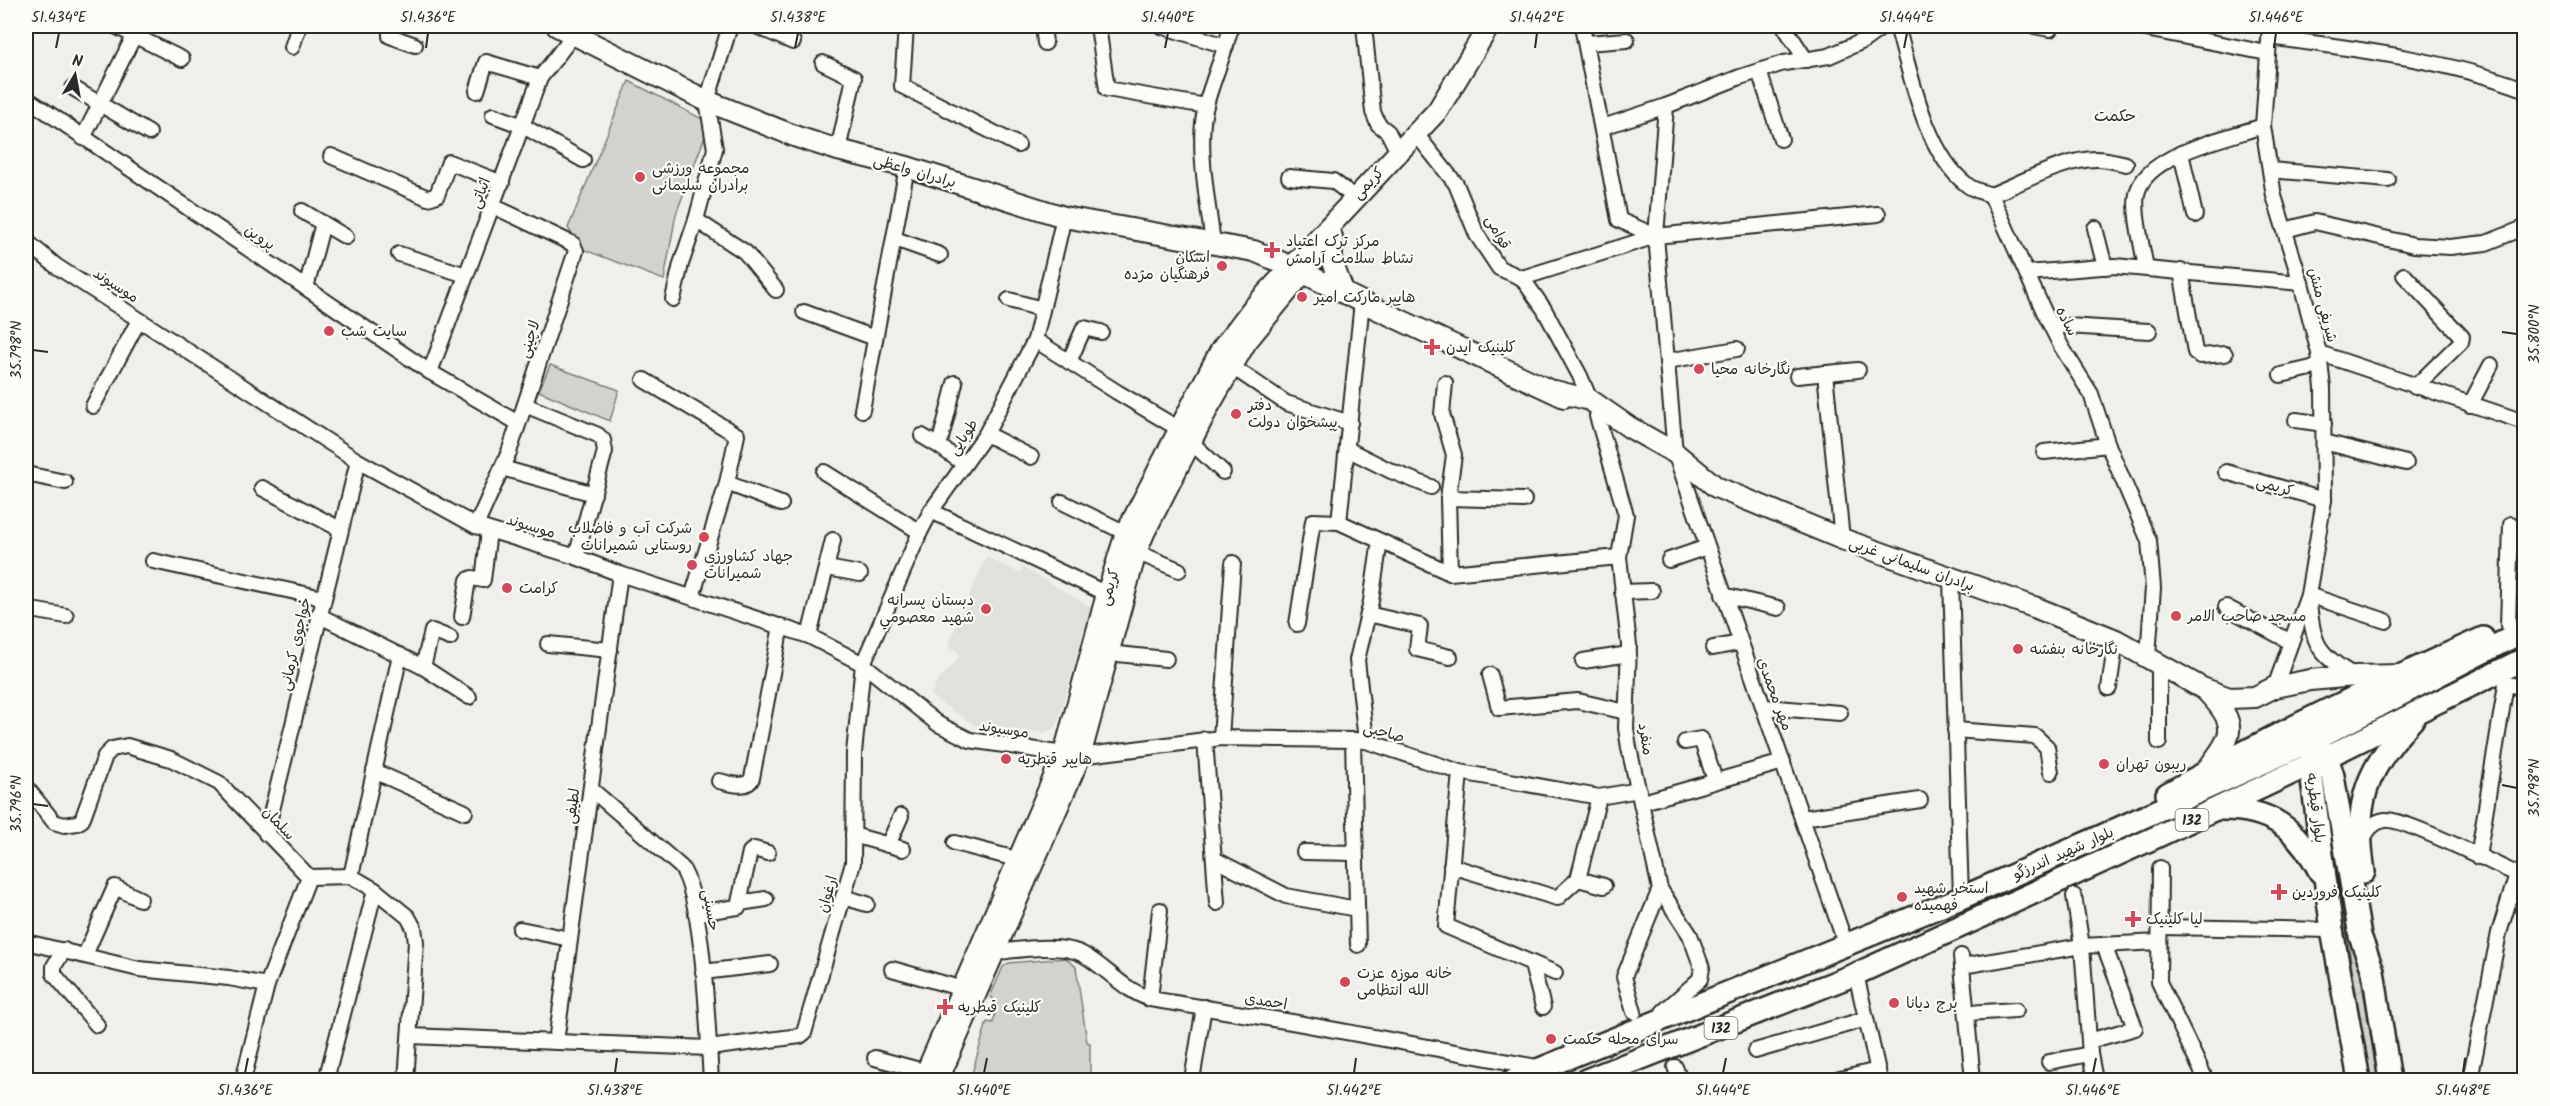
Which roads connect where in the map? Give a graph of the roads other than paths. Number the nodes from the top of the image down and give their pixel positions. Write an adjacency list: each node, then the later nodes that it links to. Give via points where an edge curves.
1 (115, 26): 20 (street)
2 (299, 26): 29 (street)
3 (390, 26): 27 (street, via 390,36)
4 (730, 26): 40 (street)
5 (756, 26): 24 (street)
6 (906, 26): 52 (street, via 902,86)
7 (1043, 26): 25 (street)
8 (1098, 26): 42 (street, via 1107,89)
9 (1161, 26): 28 (street)
10 (1231, 26): 28 (street)
11 (1364, 26): 55 (street, via 1373,112)
12 (1489, 26): 49 (main road, کریمی, via 1438,110)
13 (1582, 26): 26 (street)
14 (1784, 26): 32 (street)
15 (1884, 26): 32 (street, via 1846,50)
16 (1897, 26): 64 (street, via 1921,107 1938,148 1967,186)
17 (2034, 26): 19 (street)
18 (2131, 26): 30 (street)
19 (2050, 29)
20 (136, 30): 31 (street); 41 (street)
21 (566, 30): 35 (street, اثباتی); 40 (main road, برادران واعظی)
22 (2270, 31): 30 (street, شریفی منش); 37 (street, via 2424,60)
23 (1627, 40): 26 (street)
24 (793, 42)
25 (1045, 43)
26 (1586, 43): 47 (street)
27 (415, 45)
28 (1226, 46): 42 (street)
29 (292, 47)
30 (2267, 53): 46 (street, شریفی منش)
31 (182, 59)
32 (1806, 60): 34 (street)
33 (823, 63): 53 (street, via 854,78)
34 (1759, 71): 43 (street); 51 (street)
35 (540, 78): 38 (street, via 486,62); 45 (street, اثباتی)
36 (73, 88): 41 (street)
37 (2524, 89)
38 (477, 91)
39 (26, 98): 50 (street, پروین)
40 (707, 101): 53 (main road, برادران واعظی); 71 (street, via 715,149)
41 (100, 103): 48 (street); 50 (street)
42 (1206, 106): 81 (street, via 1203,161)
43 (1666, 106): 47 (street); 76 (street)
44 (493, 115): 45 (street)
45 (524, 126): 57 (street); 63 (street, اثباتی)
46 (2263, 126): 54 (street); 60 (street, شریفی منش)
47 (1603, 127): 76 (street, via 1619,220)
48 (149, 132)
49 (1417, 135): 55 (main road, کریمی); 91 (street, قوامی, via 1456,184 1477,235 1499,268)
50 (83, 138): 93 (street, پروین)
51 (1781, 139)
52 (1018, 145)
53 (837, 150): 59 (main road, برادران واعظی)
54 (2181, 153): 69 (street); 85 (street, via 2147,175 2137,194)
55 (1399, 154): 65 (main road, کریمی); 78 (main road, کریمی, via 1380,184)
56 (331, 156): 63 (street, via 428,198 437,195 449,162)
57 (583, 160)
58 (2126, 164): 64 (street, via 2086,160)
59 (907, 167): 70 (main road, برادران واعظی); 79 (street)
60 (2270, 170): 62 (street); 75 (street, شریفی منش)
61 (1289, 177): 65 (street, via 1333,181)
62 (2388, 180)
63 (502, 183): 66 (street, اثباتی)
64 (1991, 195): 88 (street, ساده)
65 (1354, 197): 86 (main road, کریمی)
66 (493, 206): 89 (street, اثباتی); 123 (street, لاچینی, via 576,248)
67 (302, 211): 72 (street)
68 (1878, 214): 76 (street)
69 (2195, 215)
70 (1064, 217): 81 (main road, برادران واعظی); 99 (street, طوبایی)
71 (696, 220): 94 (street, via 745,252); 96 (street)
72 (323, 223): 77 (street); 93 (street)
73 (2096, 228): 84 (street)
74 (2524, 228): 75 (street, via 2486,243 2450,247 2414,245 2315,222)
75 (2285, 230): 92 (street, شریفی منش)
76 (1656, 236): 91 (street); 110 (street)
77 (346, 237)
78 (1332, 237): 86 (main road, کریمی); 95 (main road, via 1332,262)
79 (895, 239): 83 (street); 105 (street)
80 (26, 241): 101 (street, موسیوند, via 56,266)
81 (1213, 243): 86 (main road, برادران واعظی, via 1254,251)
82 (399, 254): 89 (street)
83 (940, 255)
84 (2104, 267): 85 (street); 88 (street)
85 (2146, 268): 87 (street)
86 (1297, 269): 95 (main road, برادران سلیمانی غربی); 113 (main road, کریمی); 134 (main road, کریمی, via 1252,309 1221,350)
87 (2181, 272): 92 (street); 108 (street, via 2195,352 2200,356)
88 (2027, 273): 102 (street, ساده)
89 (466, 275): 115 (street, اثباتی)
90 (2404, 275): 122 (street, via 2462,337)
91 (1522, 278): 126 (street, قوامی, via 1558,335)
92 (2301, 283): 109 (street, شریفی منش)
93 (306, 288): 115 (street, پروین)
94 (776, 290)
95 (1343, 291): 98 (main road, برادران سلیمانی غربی)
96 (673, 298)
97 (1009, 300): 99 (street)
98 (1362, 303): 126 (main road, برادران سلیمانی غربی); 131 (street)
99 (1041, 309): 106 (street, طوبایی)
100 (804, 312): 105 (street)
101 (139, 320): 125 (street); 143 (street, موسیوند)
102 (2051, 326): 103 (street); 137 (street, ساده, via 2091,394)
103 (2149, 331)
104 (1101, 332): 111 (street, via 1084,328)
105 (875, 338): 127 (street)
106 (1035, 340): 111 (street); 133 (street, طوبایی)
107 (1737, 349): 110 (street)
108 (2225, 354)
109 (2320, 359): 117 (street); 122 (street); 132 (street, شریفی منش)
110 (1667, 361): 141 (street)
111 (1069, 362): 134 (street)
112 (2491, 365): 124 (street)
113 (1232, 366): 131 (street, via 1286,403); 134 (main road, کریمی)
114 (1858, 370): 116 (street)
115 (430, 372): 130 (street, پروین)
116 (1825, 373): 118 (street); 168 (street)
117 (2281, 375)
118 (1797, 376)
119 (644, 380): 152 (street, via 737,435)
120 (956, 382): 138 (street)
121 (1445, 383): 156 (street, via 1442,414 1455,455)
122 (2415, 387): 124 (street)
123 (525, 405): 130 (street, لاچینی); 155 (street, via 603,440 605,451)
124 (2470, 405): 129 (street)
125 (93, 406)
126 (1594, 408): 141 (main road, برادران سلیمانی غربی); 174 (street, منفرد, via 1626,515)
127 (862, 410)
128 (2296, 420): 132 (street)
129 (2524, 421)
130 (518, 423): 146 (street, لاچینی)
131 (1350, 423): 139 (street)
132 (2324, 424): 136 (street, شریفی منش)
133 (986, 434): 142 (street); 145 (street, طوبایی)
134 (1185, 435): 148 (street); 167 (main road, کریمی); 172 (main road, کریمی)
135 (922, 436): 138 (street)
136 (2324, 442): 144 (street); 158 (street, شریفی منش)
137 (2108, 445): 140 (street); 215 (street, ساده, via 2149,541)
138 (939, 446): 145 (street)
139 (1347, 449): 153 (street); 162 (street)
140 (2044, 452)
141 (1675, 453): 168 (main road, برادران سلیمانی غربی, via 1716,487); 171 (street, مهر محمدی)
142 (1031, 457)
143 (358, 461): 164 (street, موسیوند); 165 (street, خواجوی کرمانی)
144 (2406, 463)
145 (964, 464): 161 (street, طوبایی)
146 (502, 468): 155 (street); 164 (street, لاچینی)
147 (824, 472): 166 (street)
148 (1223, 472)
149 (2226, 472): 158 (street, کریمی)
150 (26, 474): 151 (street)
151 (65, 482)
152 (727, 483): 160 (street); 189 (street)
153 (1431, 487)
154 (262, 489): 165 (street)
155 (594, 494): 173 (street)
156 (1449, 498): 157 (street); 180 (street)
157 (1524, 500)
158 (2324, 500): 188 (street, شریفی منش)
159 (1062, 502): 167 (street)
160 (781, 504)
161 (932, 512): 166 (street, طوبایی); 186 (street)
162 (1339, 522): 170 (street); 199 (street, via 1313,521)
163 (2511, 524): 201 (street)
164 (482, 528): 173 (street, موسیوند); 197 (street, لاچینی, via 483,580 468,580)
165 (340, 529): 190 (street, خواجوی کرمانی)
166 (920, 532): 218 (street, طوبایی)
167 (1126, 533): 186 (main road, کریمی)
168 (1842, 539): 183 (main road, برادران سلیمانی غربی)
169 (833, 540): 178 (street)
170 (1380, 541): 180 (street); 194 (street)
171 (1707, 547): 175 (street); 187 (street, مهر محمدی)
172 (1136, 552): 179 (street); 210 (main road, کریمی)
173 (576, 557): 181 (street, موسیوند)
174 (1619, 557): 180 (street); 185 (street, منفرد)
175 (1669, 560)
176 (153, 561): 190 (street)
177 (1233, 563): 235 (street)
178 (827, 568): 182 (street); 202 (street)
179 (1179, 570)
180 (1450, 573)
181 (620, 574): 189 (street, موسیوند); 209 (street, لطیفی)
182 (860, 574)
183 (1950, 579): 204 (main road, برادران سلیمانی غربی); 234 (street)
184 (1652, 591): 185 (street)
185 (1622, 592): 211 (street, منفرد)
186 (1107, 594): 241 (main road, کریمی)
187 (1723, 595): 192 (street); 206 (street, مهر محمدی)
188 (2308, 595): 198 (street); 205 (street); 222 (street, via 2313,637 2326,656)
189 (692, 597): 200 (street, موسیوند)
190 (322, 598): 195 (street, خواجوی کرمانی)
191 (2226, 607): 205 (street)
192 (1778, 608)
193 (26, 609): 196 (street)
194 (1368, 614): 213 (street, via 1420,626 1417,649); 237 (street, via 1357,660)
195 (318, 615): 212 (street); 258 (street, خواجوی کرمانی)
196 (66, 616)
197 (462, 617)
198 (2386, 621)
199 (1297, 624)
200 (782, 626): 202 (street, موسیوند); 248 (street, via 750,783)
201 (2519, 626): 221 (main road); 240 (main road, بلوار شهید اندرزگو / 132)
202 (809, 636): 218 (street, موسیوند)
203 (450, 638): 219 (street, via 432,631)
204 (2116, 640): 215 (main road, برادران سلیمانی غربی); 225 (street)
205 (2291, 642): 223 (street)
206 (1739, 643): 208 (street); 229 (street, مهر محمدی)
207 (548, 644): 209 (street)
208 (1713, 648)
209 (610, 650): 250 (street, لطیفی)
210 (1108, 653): 216 (street); 241 (main road, کریمی)
211 (1629, 654): 217 (street); 231 (street, منفرد)
212 (400, 655): 219 (street); 243 (street)
213 (1450, 657)
214 (2524, 658): 230 (main road, بلوار شهید اندرزگو / 132)
215 (2154, 659): 226 (main road, برادران سلیمانی غربی); 239 (street, ساده)
216 (1166, 660)
217 (1583, 661)
218 (863, 664): 241 (street, موسیوند, via 938,724 970,740); 259 (street, ارغوان, via 854,753)
219 (423, 667): 227 (street)
220 (1490, 675): 231 (street, via 1499,708 1578,701)
221 (2401, 675): 222 (main road); 244 (main road)
222 (2355, 676): 223 (main road)
223 (2275, 687): 228 (main road)
224 (2524, 687): 268 (street, via 2506,684)
225 (2109, 688)
226 (2202, 688): 228 (main road); 233 (main road)
227 (469, 697)
228 (2241, 699): 233 (main road)
229 (1762, 706): 232 (street); 242 (street, مهر محمدی)
230 (2422, 709): 240 (main road, بلوار شهید اندرزگو / 132); 263 (main road, via 2382,754 2370,775 2361,814)
231 (1626, 712): 251 (street, منفرد)
232 (1840, 713)
233 (2226, 714): 244 (main road, via 2229,725 2225,744)
234 (1955, 730): 246 (street, via 2035,736 2047,747); 283 (street)
235 (1221, 738): 236 (street, صاحبی); 237 (street, صاحبی)
236 (1205, 739): 241 (street, صاحبی); 269 (street)
237 (1359, 741): 245 (street, صاحبی); 267 (street)
238 (1685, 742): 247 (street, via 1701,739)
239 (2159, 742)
240 (2317, 753): 254 (main road, بلوار شهید اندرزگو / 132); 260 (main road, بلوار شهید اندرزگو / 132); 277 (main road, بلوار قیطریه); 308 (main road, بلوار قیطریه, via 2333,776 2360,936)
241 (1072, 755): 270 (main road, کریمی); 303 (main road, کریمی)
242 (1783, 762): 247 (street, صاحبی); 257 (street, مهر محمدی)
243 (374, 771): 255 (street); 274 (street)
244 (2206, 771): 260 (main road)
245 (1460, 772): 252 (street, صاحبی); 271 (street)
246 (2051, 772)
247 (1715, 780): 251 (street, صاحبی)
248 (719, 781)
249 (26, 787): 258 (street, سلمان, via 54,822 77,823 88,808 105,756 112,749 127,746 171,759 219,783)
250 (591, 789): 291 (street, حسینی, via 681,867); 295 (street, لطیفی)
251 (1641, 796): 252 (street, صاحبی); 279 (street, منفرد)
252 (1599, 797): 276 (street)
253 (1920, 800): 257 (street)
254 (2213, 809): 277 (main road, via 2252,811 2284,825 2301,841); 311 (main road, بلوار شهید اندرزگو / 132)
255 (465, 812)
256 (901, 816): 262 (street)
257 (1803, 818): 299 (street, مهر محمدی)
258 (266, 834): 275 (street, سلمان)
259 (854, 836): 262 (street); 282 (street, ارغوان, via 853,863)
260 (2095, 839): 283 (main road, بلوار شهید اندرزگو / 132)
261 (955, 843): 270 (street)
262 (888, 845): 264 (street)
263 (2360, 845): 268 (street, via 2373,825 2392,819); 308 (main road, via 2373,930)
264 (903, 849)
265 (1304, 852): 267 (street)
266 (768, 853): 286 (street, via 754,849 750,852)
267 (1355, 853): 289 (street)
268 (2478, 857): 273 (street)
269 (1214, 859): 287 (street); 289 (street, via 1286,896)
270 (1020, 860): 314 (main road, کریمی)
271 (1451, 866): 276 (street, via 1557,898); 306 (street, via 1446,926)
272 (2160, 868): 292 (street)
273 (2521, 874): 348 (street, via 2499,933)
274 (351, 876): 275 (street); 280 (street)
275 (309, 877): 313 (street)
276 (1578, 879): 278 (street)
277 (2327, 885): 294 (main road, بلوار قیطریه)
278 (1604, 886)
279 (1660, 889): 323 (street, via 1624,976); 323 (street, منفرد, via 1690,935 1703,974 1675,1004)
280 (375, 890): 326 (street, via 401,909 414,928); 337 (street)
281 (2074, 896): 301 (street)
282 (843, 897): 288 (street); 329 (street, ارغوان, via 804,1033)
283 (1961, 898): 299 (main road, بلوار شهید اندرزگو / 132)
284 (140, 899): 304 (street, via 116,887)
285 (766, 899): 286 (street)
286 (740, 903): 291 (street, via 734,909)
287 (1217, 903)
288 (867, 904)
289 (1357, 909): 298 (street)
290 (1160, 910): 315 (street)
291 (696, 913): 309 (street, حسینی)
292 (2160, 927): 294 (street); 297 (street)
293 (520, 929): 295 (street)
294 (2332, 930): 346 (main road, بلوار قیطریه)
295 (570, 939): 327 (street, لطیفی)
296 (26, 942): 302 (street)
297 (2159, 942): 300 (street); 345 (street, via 2159,982)
298 (1358, 945)
299 (1846, 945): 312 (main road, بلوار شهید اندرزگو / 132)
300 (2104, 945): 301 (street); 328 (street, via 2135,1028)
301 (2082, 946): 321 (street, via 1961,961); 328 (street)
302 (64, 950): 304 (street); 325 (street, via 54,966 54,974)
303 (995, 953): 315 (street, احمدی, via 1045,948 1082,954 1138,995); 335 (main road, کریمی)
304 (85, 955): 313 (street, via 139,969)
305 (770, 963): 309 (street)
306 (1532, 965): 310 (street); 318 (street)
307 (892, 969): 314 (street)
308 (2373, 971): 347 (main road, بلوار قیطریه)
309 (703, 972): 329 (street, حسینی)
310 (1555, 974)
311 (1856, 974): 319 (main road, بلوار شهید اندرزگو / 132); 322 (street)
312 (1763, 978): 316 (main road, بلوار شهید اندرزگو / 132); 319 (main road, via 1760,1002)
313 (267, 985): 336 (street)
314 (963, 989): 335 (main road, کریمی)
315 (1150, 999): 317 (street, احمدی)
316 (1711, 1000): 323 (main road, بلوار شهید اندرزگو / 132); 324 (main road, via 1733,1003 1737,1012)
317 (1204, 1007): 334 (street, احمدی); 340 (street)
318 (1543, 1007)
319 (1773, 1008): 324 (main road, بلوار شهید اندرزگو / 132)
320 (2016, 1010): 321 (street)
321 (1967, 1013): 343 (street)
322 (1866, 1019): 330 (street); 333 (street)
323 (1637, 1020): 334 (main road, بلوار شهید اندرزگو / 132)
324 (1731, 1024): 341 (main road, بلوار شهید اندرزگو / 132)
325 (97, 1025)
326 (410, 1036): 327 (street); 338 (street)
327 (556, 1042): 329 (street)
328 (2089, 1047): 332 (street); 344 (street)
329 (709, 1048): 339 (street, حسینی)
330 (1755, 1051)
331 (875, 1058): 335 (street)
332 (2049, 1062)
333 (1879, 1075): 342 (street)
334 (1525, 1076)
335 (930, 1078)
336 (243, 1080)
337 (326, 1080)
338 (406, 1080)
339 (711, 1080)
340 (1192, 1080)
341 (1586, 1080)
342 (1836, 1080)
343 (1974, 1080)
344 (2095, 1080)
345 (2206, 1080)
346 (2359, 1080)
347 (2390, 1080)
348 (2470, 1080)

